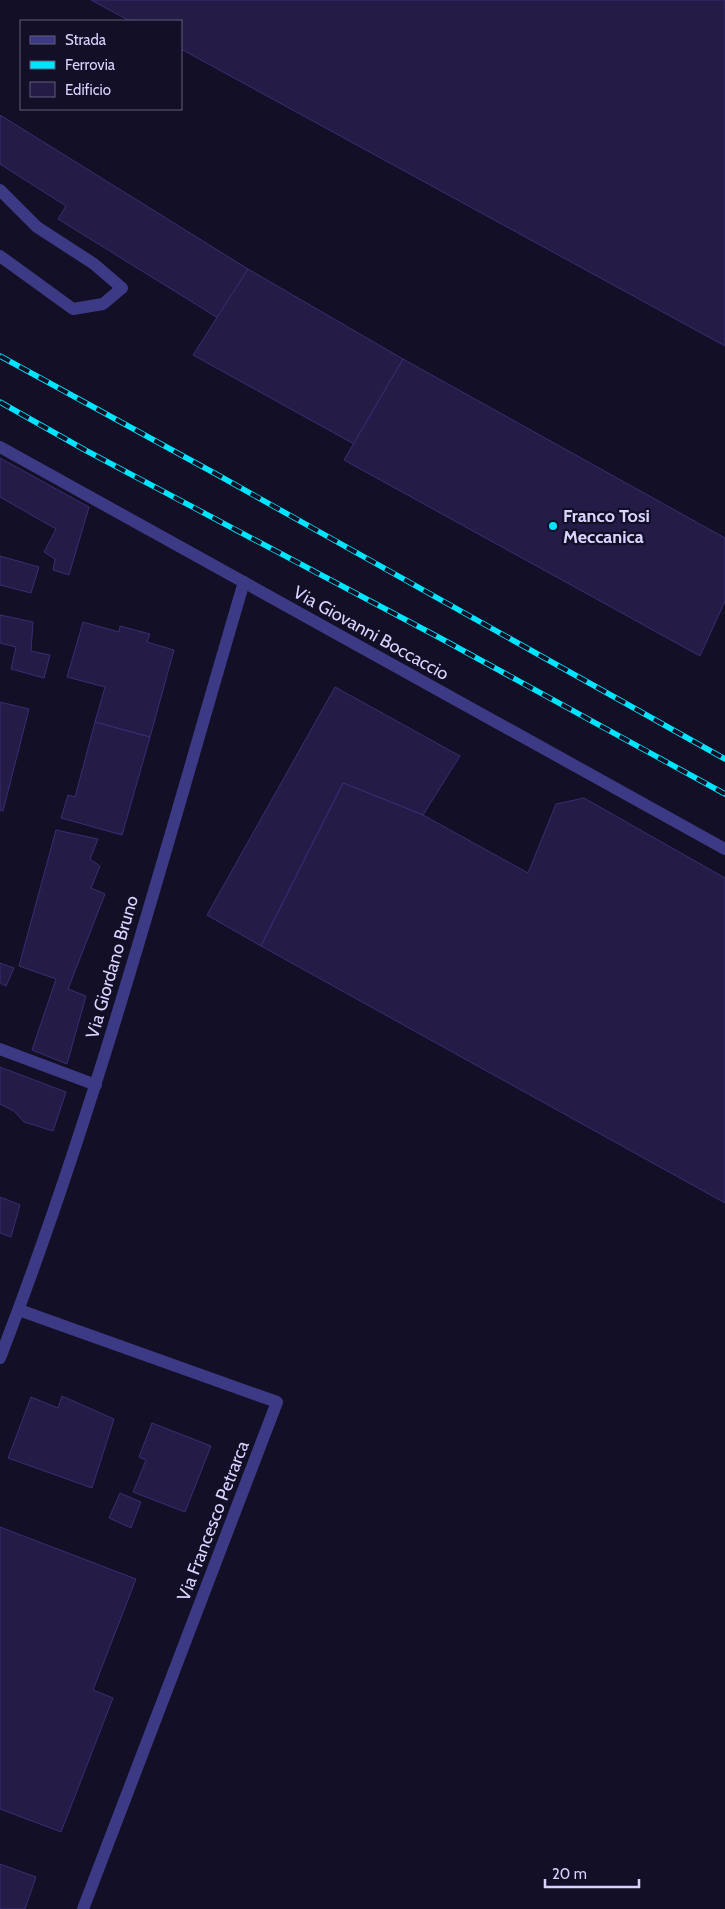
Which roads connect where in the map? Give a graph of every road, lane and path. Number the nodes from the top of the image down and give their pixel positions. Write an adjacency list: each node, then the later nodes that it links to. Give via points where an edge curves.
1 (0, 190): 2 (street, via 37,227 94,264 122,288 103,304 74,309)
2 (0, 256)
3 (0, 448): 4 (street, Via Giovanni Boccaccio)
4 (244, 582): 5 (street, Via Giovanni Boccaccio); 7 (street, Via Giordano Bruno)
5 (725, 850)
6 (0, 1049): 7 (street)
7 (96, 1085): 8 (street, Via Giordano Bruno)
8 (18, 1310): 9 (street, Via Giordano Bruno); 10 (street, Via Francesco Petrarca, via 277,1402)
9 (0, 1358)
10 (83, 1909)

